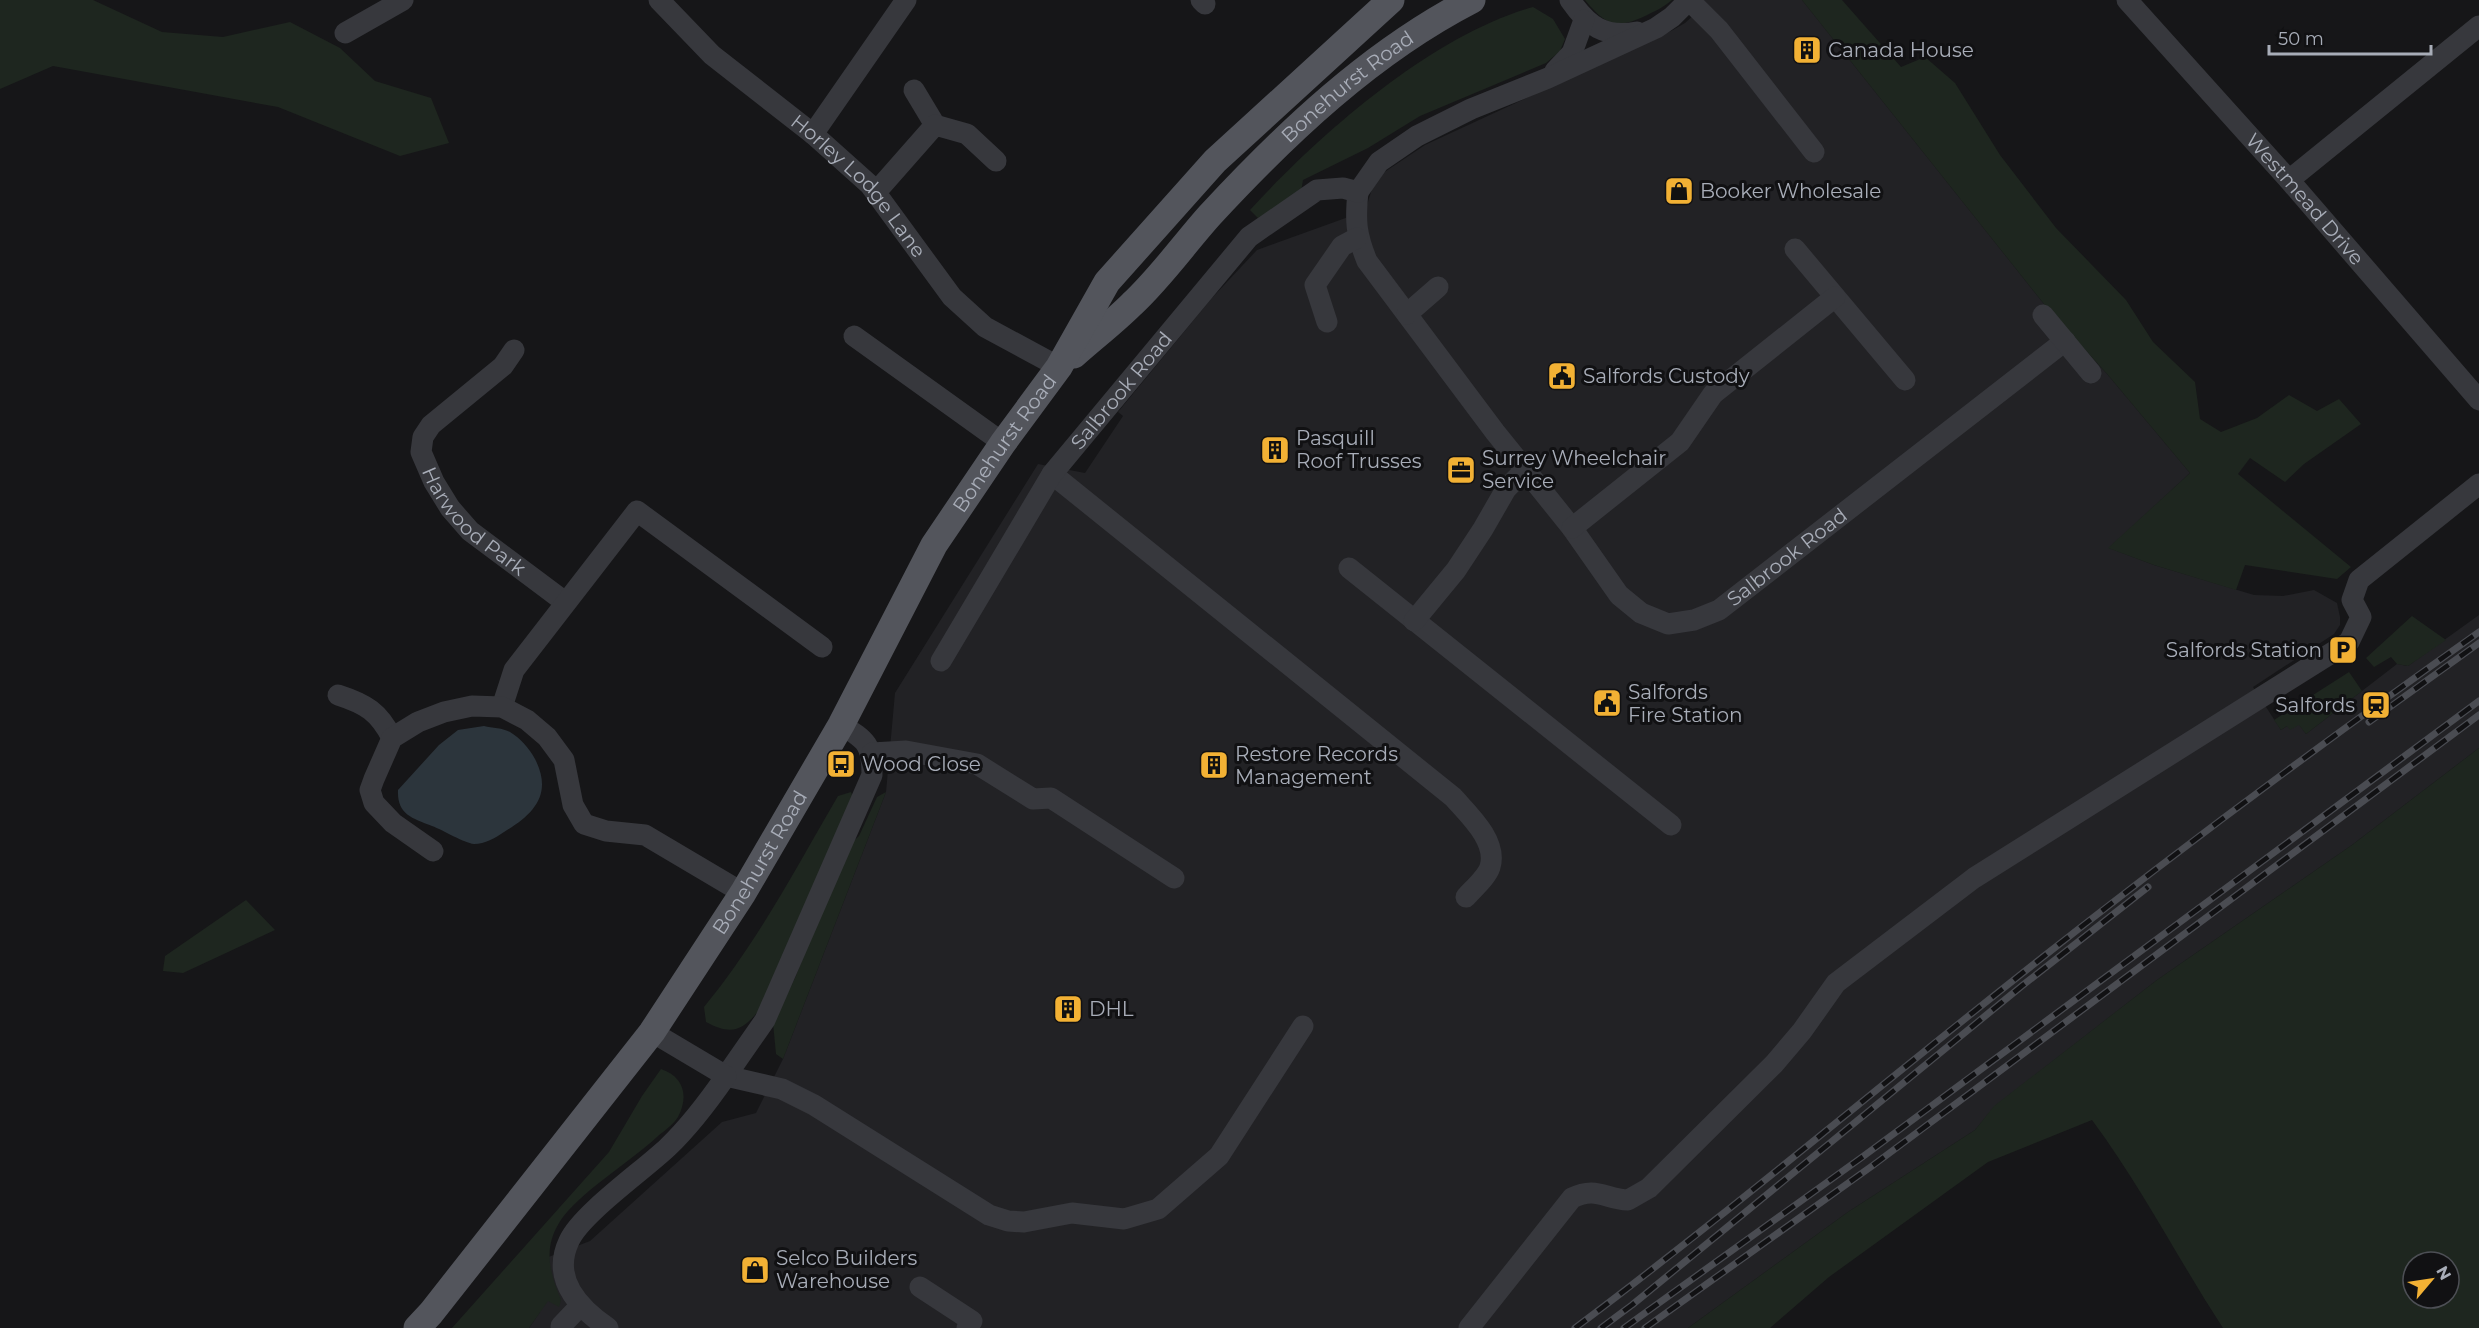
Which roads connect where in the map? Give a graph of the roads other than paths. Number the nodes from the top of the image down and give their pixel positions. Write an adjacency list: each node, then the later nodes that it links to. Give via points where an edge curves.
1 (402, 0): 12 (street)
2 (658, 0): 16 (street, Horley Lodge Lane, via 712,55)
3 (906, 0): 16 (street)
4 (1391, 0): 32 (main road, Bonehurst Road, via 1187,190 1107,282)
5 (1472, 0): 32 (main road, Bonehurst Road, via 1374,62 1290,134 1133,303)
6 (1570, 0): 9 (street, Salbrook Road)
7 (1689, 0): 11 (street, Salbrook Road); 17 (street, via 1719,30)
8 (2127, 0): 19 (street, Westmead Drive)
9 (1584, 20): 11 (street, Salbrook Road, via 1622,35); 13 (street, Salbrook Road, via 1572,53)
10 (2479, 26): 19 (street)
11 (1656, 28): 13 (street, Salbrook Road)
12 (345, 33)
13 (1548, 78): 21 (street, Salbrook Road, via 1417,136 1379,162)
14 (914, 90): 15 (street)
15 (935, 125): 18 (street, via 967,134); 20 (street)
16 (813, 134): 20 (street, Horley Lodge Lane)
17 (1814, 152)
18 (996, 161)
19 (2289, 180): 35 (street, Westmead Drive)
20 (876, 192): 32 (street, Horley Lodge Lane, via 952,297 984,327)
21 (1358, 192): 22 (street, Salbrook Road); 38 (street, Salbrook Road, via 1343,188 1317,190 1249,237)
22 (1358, 238): 26 (street, Salbrook Road, via 1367,261); 28 (street, via 1342,246 1315,285)
23 (1795, 249): 25 (street)
24 (1438, 286): 26 (street)
25 (1834, 297): 34 (street); 40 (street, via 1713,394 1680,442)
26 (1407, 314): 37 (street, Salbrook Road)
27 (2043, 315): 30 (street)
28 (1327, 322)
29 (854, 336): 36 (street)
30 (2065, 341): 33 (street); 40 (street, Salbrook Road, via 1719,610 1694,621 1668,624 1641,613 1619,595)
31 (514, 350): 42 (street, Harwood Park, via 503,366 431,425 423,437 421,452 450,508 470,531)
32 (1059, 367): 36 (main road, Bonehurst Road)
33 (2091, 374)
34 (1905, 380)
35 (2479, 400)
36 (1003, 443): 48 (main road, Bonehurst Road, via 934,545)
37 (1525, 470): 40 (street, Salbrook Road); 43 (street, via 1506,489 1456,570)
38 (1052, 474): 45 (street, Salbrook Road); 55 (street, via 1454,797 1490,849 1490,867)
39 (2479, 484): 65 (street, via 2359,580 2352,600 2361,617 2349,642 1974,878 1836,983 1774,1064 1649,1188 1628,1200 1593,1192 1572,1198)
40 (1572, 528)
41 (1348, 568): 43 (street)
42 (565, 602): 44 (street, via 637,511); 47 (street, via 514,670)
43 (1414, 621): 51 (street)
44 (822, 647)
45 (941, 661)
46 (338, 695): 49 (street, via 370,708 383,720)
47 (502, 707): 49 (street, via 472,706 444,712); 54 (street, via 540,731 564,760 573,806 584,824 645,835)
48 (841, 725): 50 (street, via 862,737); 54 (main road, Bonehurst Road)
49 (392, 738): 52 (street, via 370,790 374,803 393,823)
50 (872, 753): 53 (street, via 906,750 977,764 1033,799 1051,798); 58 (street, via 872,775 765,1020)
51 (1671, 825)
52 (433, 851)
53 (1174, 878)
54 (743, 893): 57 (main road, Bonehurst Road)
55 (1466, 897)
56 (1303, 1026): 58 (street, via 1219,1156 1158,1209 1124,1219 1072,1214 1024,1222 989,1215 814,1105 782,1089)
57 (652, 1032): 58 (street); 62 (main road, Bonehurst Road)
58 (726, 1076): 60 (street, via 698,1116 583,1221 568,1241 563,1268)
59 (920, 1287): 64 (street, via 972,1321)
60 (580, 1306): 61 (street); 63 (street)
61 (561, 1326)
62 (417, 1328)
63 (608, 1328)
64 (967, 1328)
65 (1470, 1328)

